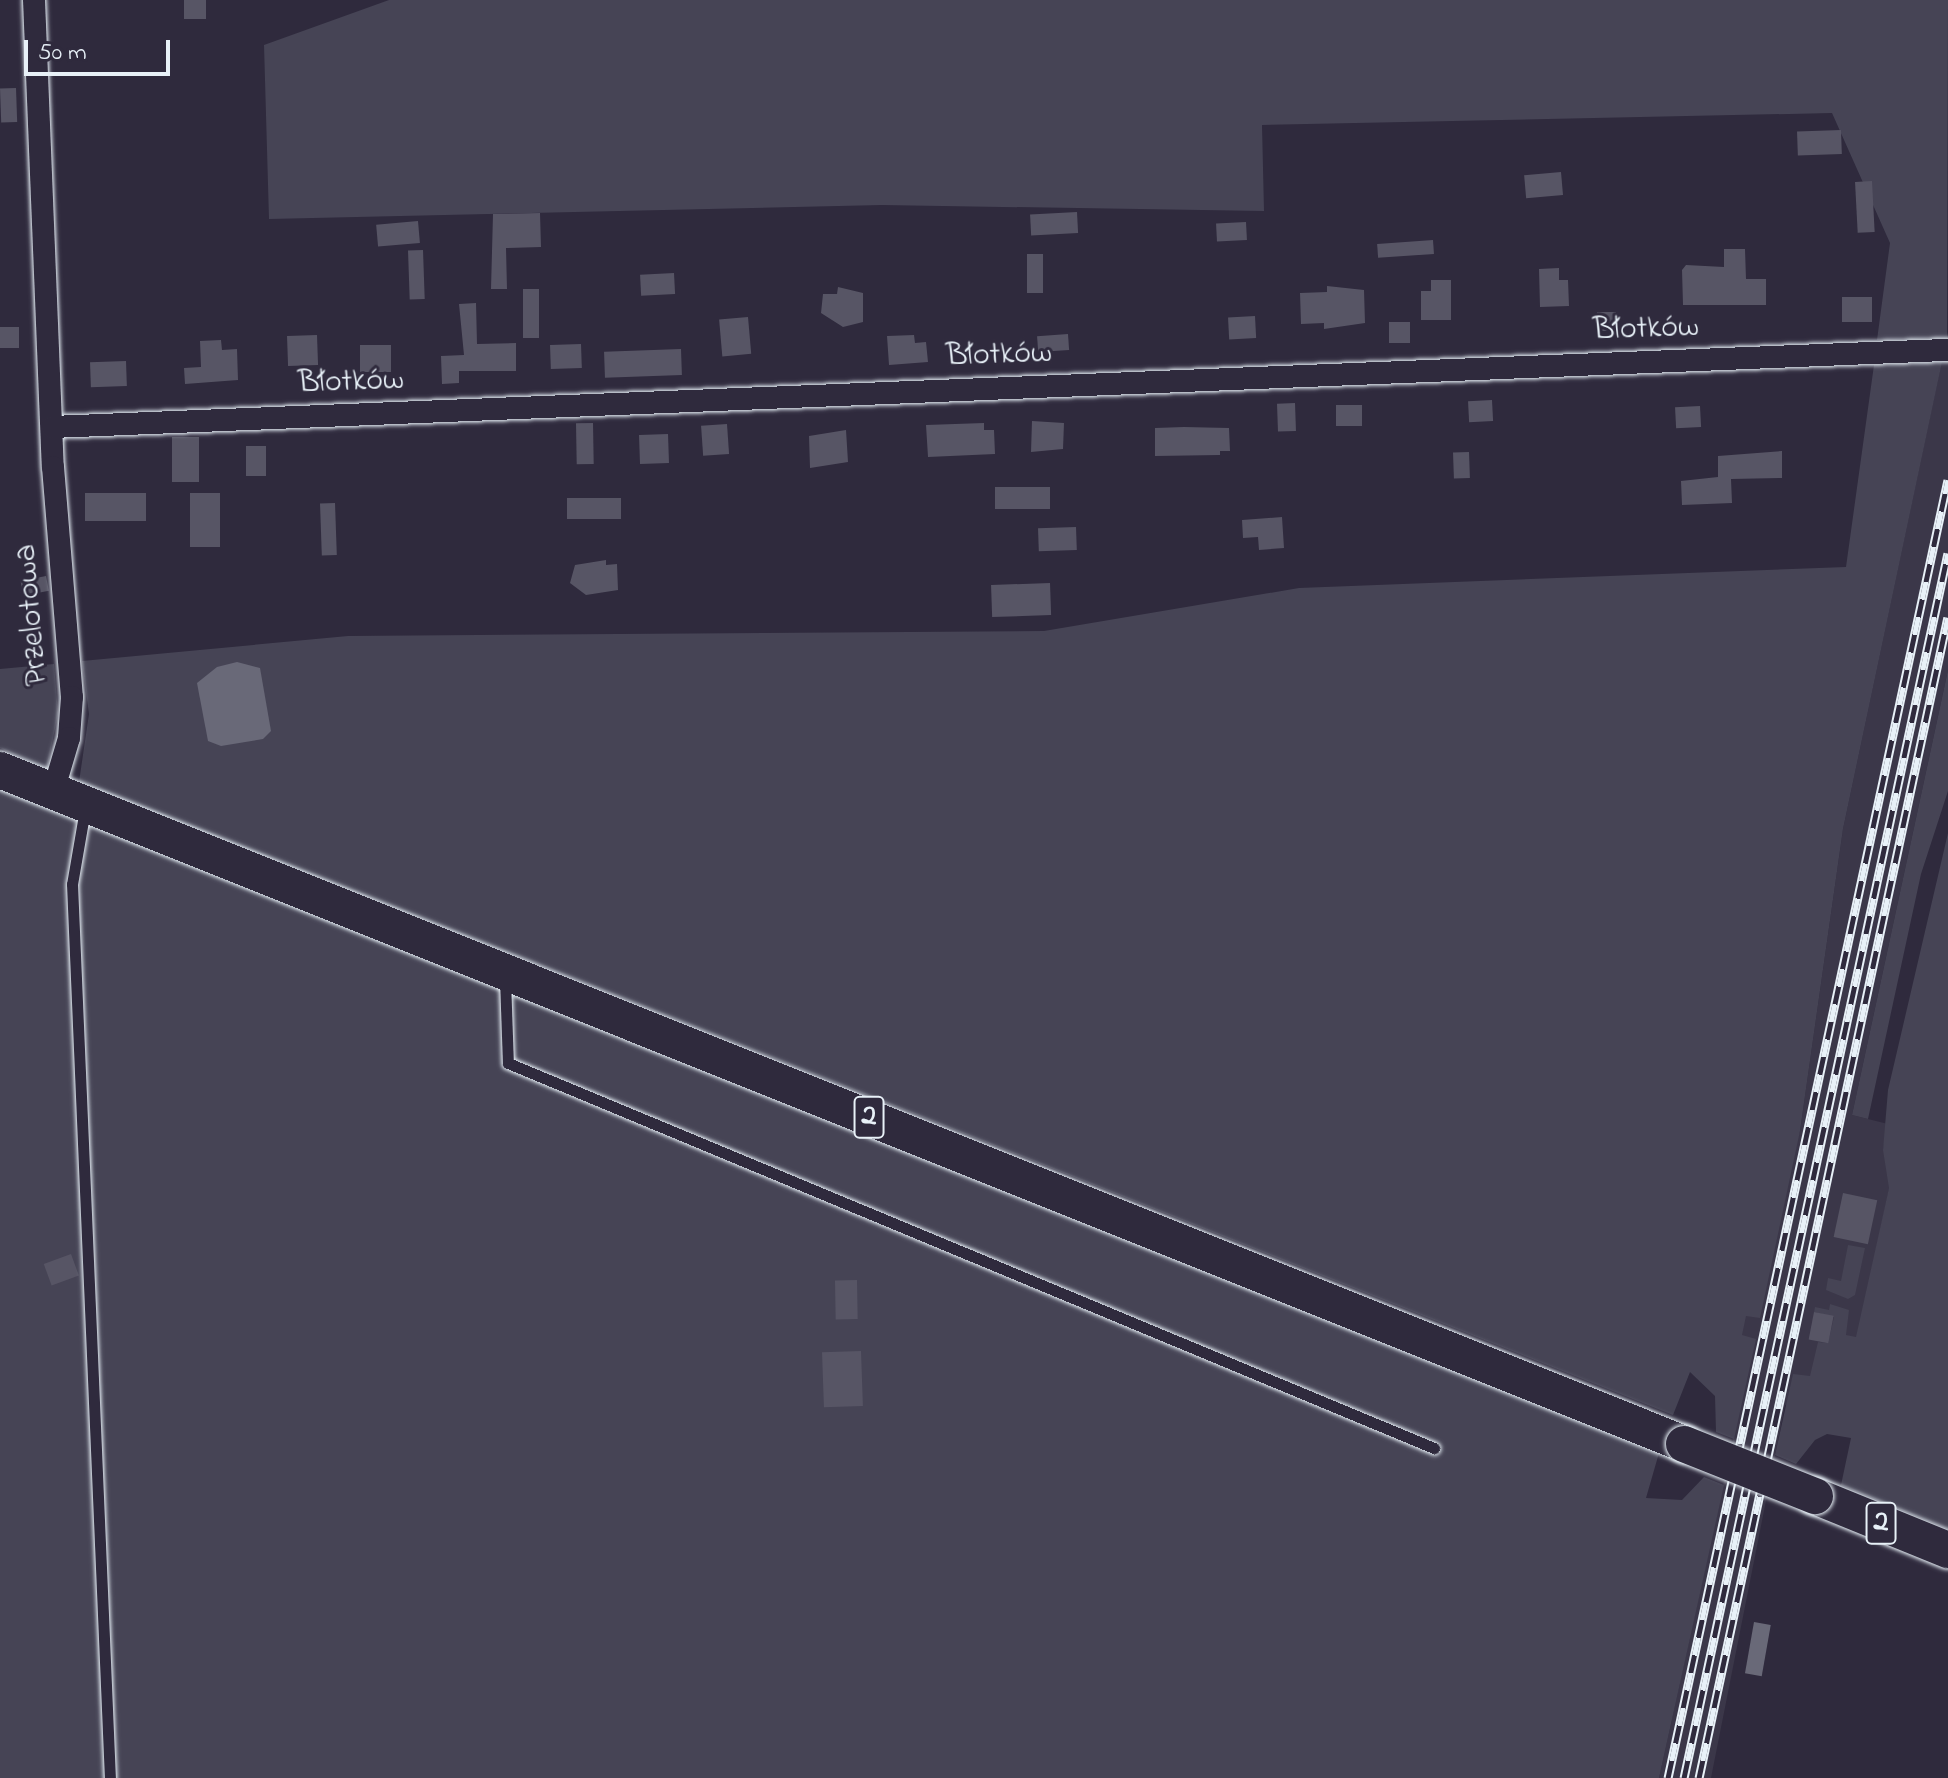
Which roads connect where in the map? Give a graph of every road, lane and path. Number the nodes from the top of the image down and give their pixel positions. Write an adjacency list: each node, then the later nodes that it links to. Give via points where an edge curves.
1 (34, 0): 3 (street, Przelotowa)
2 (1948, 350): 3 (street, Błotków)
3 (52, 427): 5 (street, Przelotowa, via 72,697 69,738)
4 (0, 770): 5 (highway, 2)
5 (53, 792): 6 (highway, 2)
6 (86, 805): 7 (highway, 2); 10 (lane, via 72,884)
7 (505, 974): 8 (lane, via 508,1063); 9 (highway, 2, bridge)
8 (1434, 1448)
9 (1948, 1550)
10 (110, 1778)

